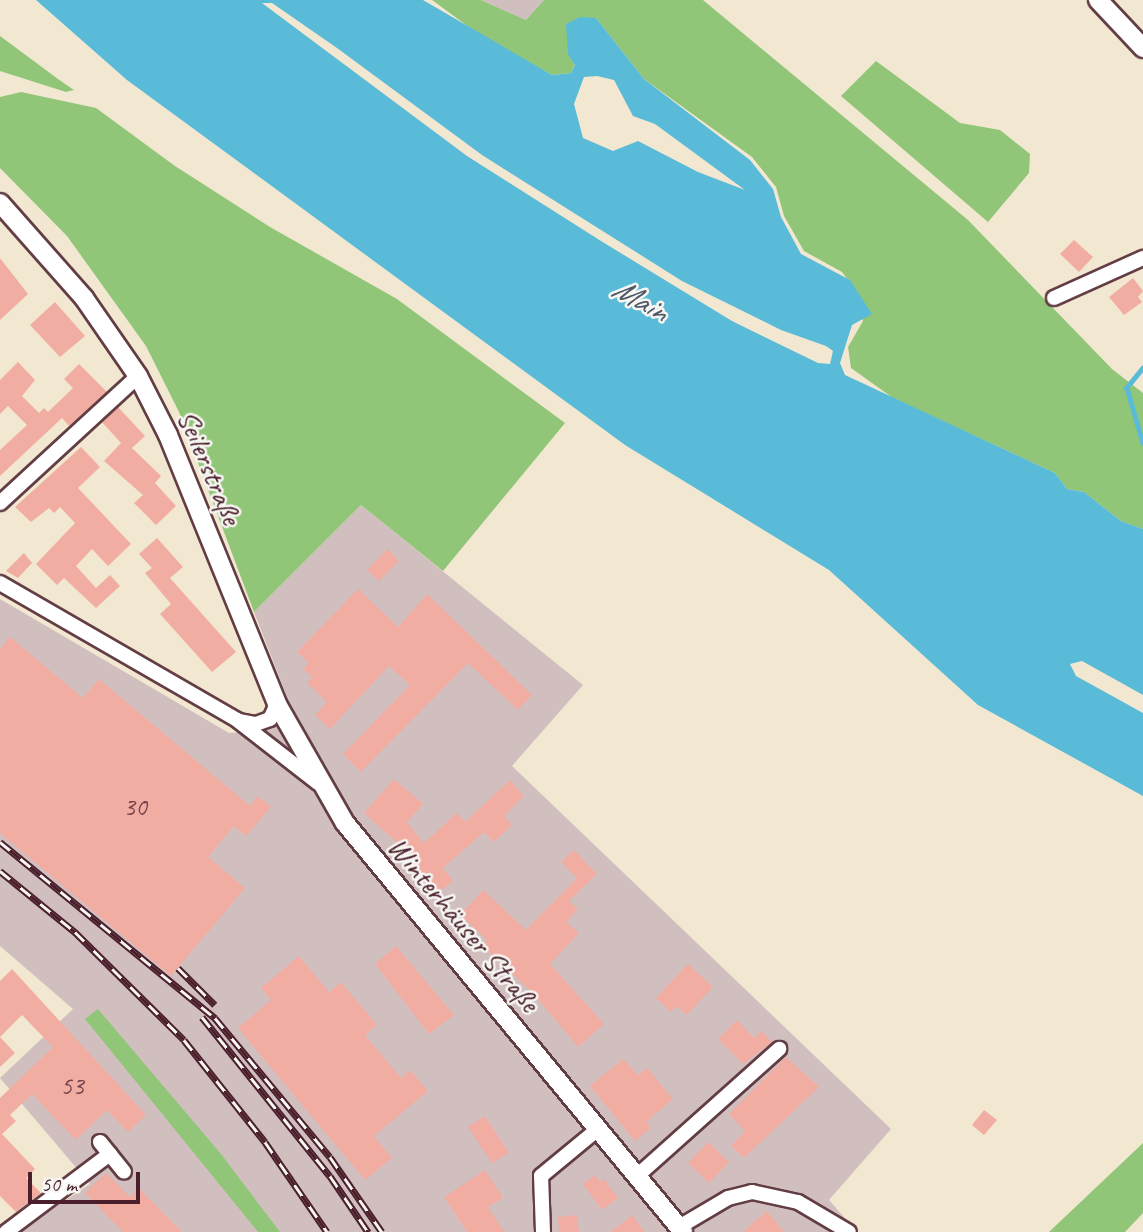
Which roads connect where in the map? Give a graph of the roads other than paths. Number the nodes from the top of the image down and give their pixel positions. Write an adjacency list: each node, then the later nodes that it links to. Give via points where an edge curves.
1 (1098, 0): 2 (main road)
2 (1143, 48)
3 (0, 203): 6 (main road, Seilerstraße, via 84,298)
4 (1143, 258): 5 (street)
5 (1054, 298)
6 (138, 376): 7 (street); 9 (main road, Seilerstraße, via 167,435)
7 (0, 503)
8 (0, 583): 10 (street, Winterhäuser Straße)
9 (277, 704): 10 (street, via 270,719 256,724); 11 (main road, Seilerstraße)
10 (237, 720): 11 (street, Winterhäuser Straße)
11 (318, 783): 13 (main road, Winterhäuser Straße, via 358,841)
12 (779, 1049): 17 (street)
13 (597, 1129): 17 (main road, Winterhäuser Straße); 20 (street, via 541,1176)
14 (100, 1142): 15 (street)
15 (110, 1154): 16 (street); 19 (street)
16 (124, 1172)
17 (637, 1176): 18 (main road, Winterhäuser Straße)
18 (681, 1230): 21 (street, Winterhäuser Straße, via 727,1198 752,1192 798,1202)
19 (6, 1232)
20 (543, 1232)
21 (849, 1232)

